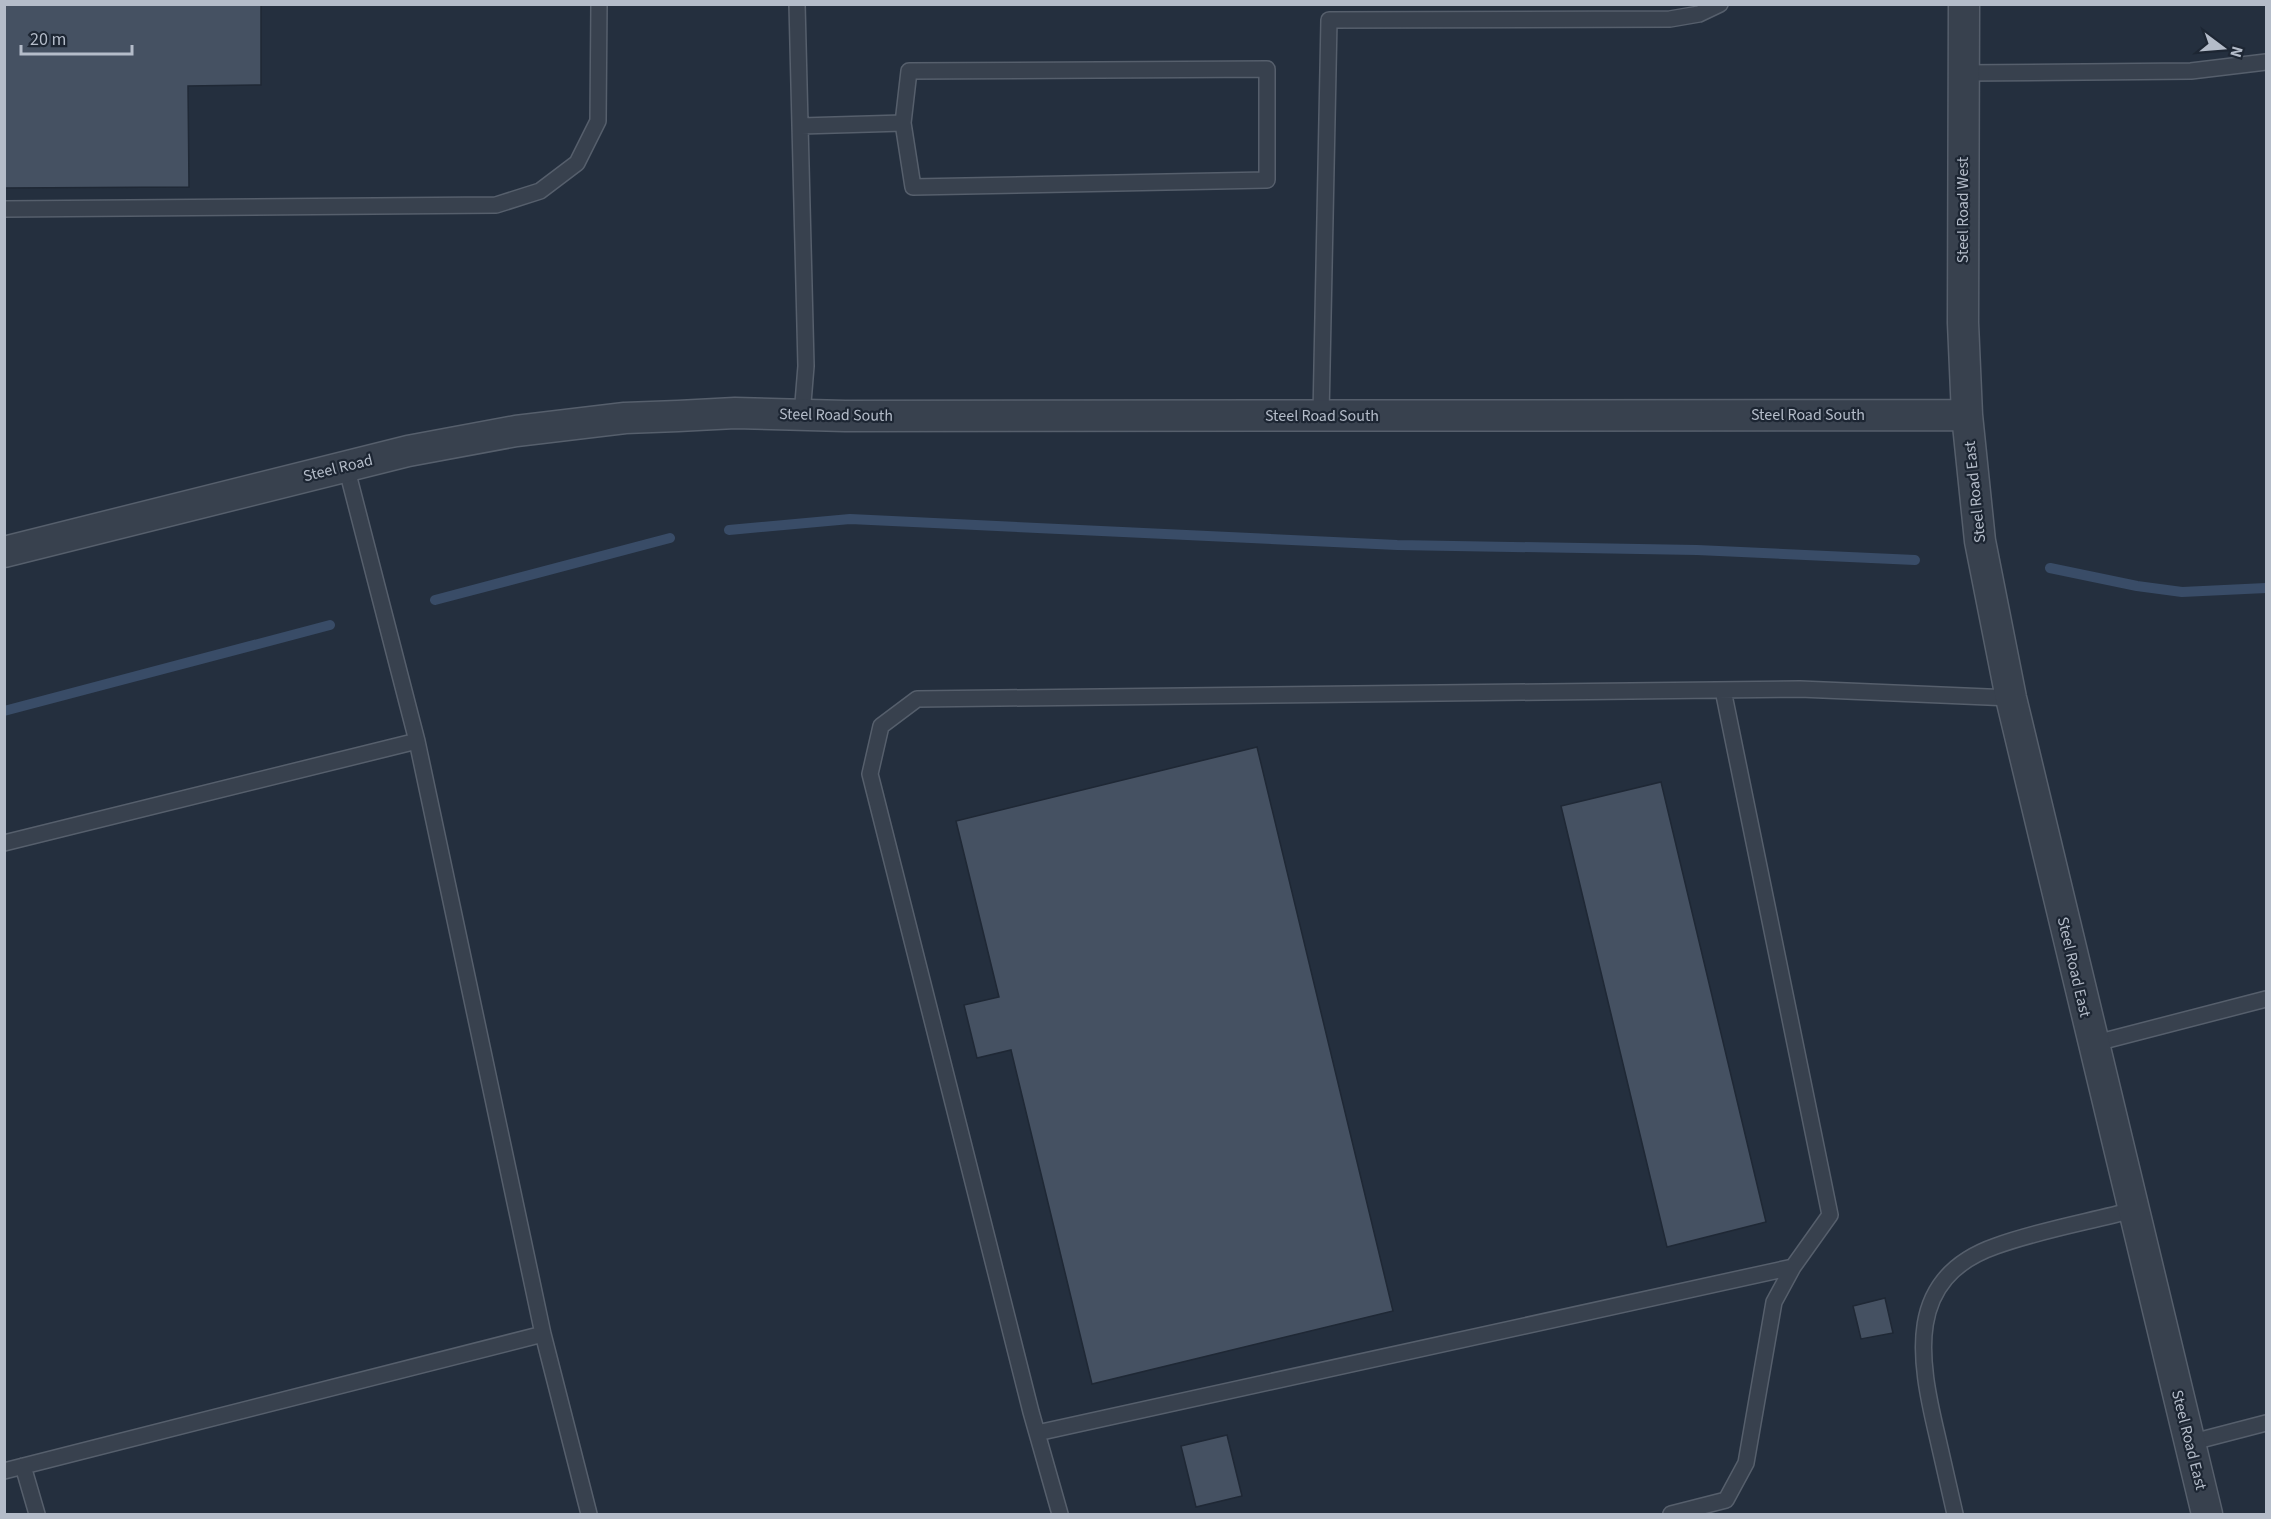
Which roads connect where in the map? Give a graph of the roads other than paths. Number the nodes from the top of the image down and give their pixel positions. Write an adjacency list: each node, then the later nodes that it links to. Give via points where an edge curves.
1 (599, 4): 9 (lane, via 598,121 577,163 540,191 496,205)
2 (797, 4): 8 (lane)
3 (1720, 4): 13 (lane, via 1699,14 1670,19 1329,20)
4 (1964, 4): 6 (street, Steel Road West)
5 (2266, 62): 6 (lane, via 2191,71)
6 (1964, 72): 11 (street, Steel Road West, via 1963,323)
7 (903, 123): 7 (lane, via 913,187 1267,180 1268,69 909,71); 8 (lane)
8 (801, 126): 10 (lane, via 806,366)
9 (4, 209)
10 (802, 415): 12 (street, Steel Road South); 13 (street, Steel Road South)
11 (1967, 415): 13 (street, Steel Road South); 17 (street, Steel Road East, via 1980,541)
12 (678, 416): 14 (street, Steel Road, via 516,431)
13 (1321, 416)
14 (346, 466): 15 (street, Steel Road); 18 (lane)
15 (4, 552)
16 (1723, 690): 17 (lane, via 1800,689); 23 (lane, via 1830,1215); 26 (lane, via 917,699 881,726 870,774)
17 (2011, 698): 21 (street, Steel Road East)
18 (417, 741): 19 (lane); 24 (lane)
19 (4, 843)
20 (2266, 999): 21 (lane)
21 (2092, 1044): 22 (street, Steel Road East)
22 (2133, 1210): 27 (street, Steel Road East); 34 (lane, via 1997,1245 1959,1267 1936,1294 1924,1327 1923,1362)
23 (1793, 1267): 26 (lane); 33 (lane, via 1774,1302 1746,1463 1726,1500)
24 (543, 1334): 28 (lane); 31 (lane)
25 (2266, 1423): 27 (lane)
26 (1037, 1433): 32 (lane)
27 (2189, 1443): 35 (street, Steel Road East)
28 (23, 1466): 29 (lane); 30 (lane)
29 (4, 1471)
30 (37, 1515)
31 (588, 1515)
32 (1060, 1515)
33 (1671, 1515)
34 (1955, 1515)
35 (2207, 1515)

